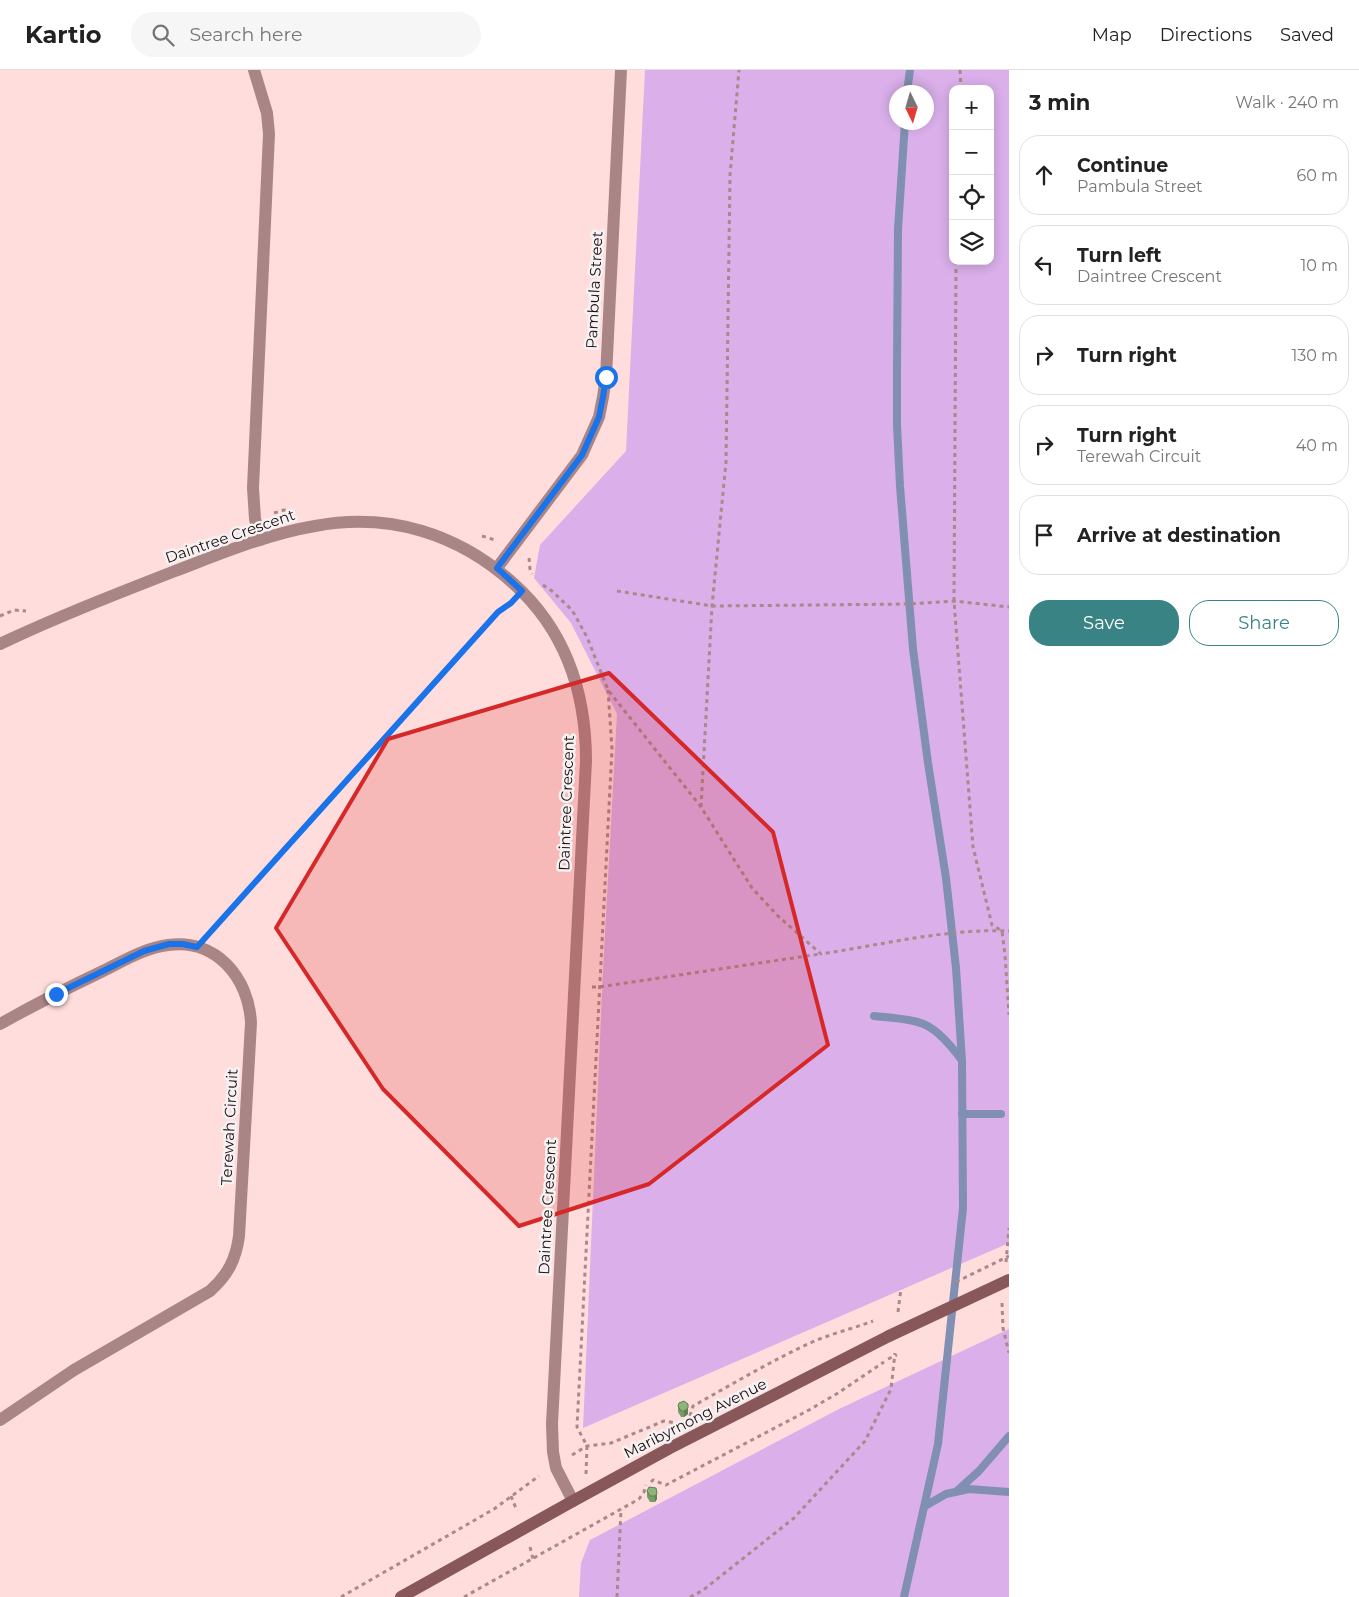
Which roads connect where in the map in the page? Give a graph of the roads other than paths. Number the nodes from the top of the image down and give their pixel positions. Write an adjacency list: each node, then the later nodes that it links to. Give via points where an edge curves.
1 (254, 70): 3 (street, via 269,134 252,488)
2 (622, 70): 4 (street, Pambula Street, via 606,377 599,417 582,455)
3 (260, 540): 4 (street, Daintree Crescent, via 338,522 386,523 410,527 456,543); 5 (street, Daintree Crescent)
4 (497, 568): 9 (street, Daintree Crescent, via 522,591 560,643 578,688 586,736 552,1424 555,1466)
5 (1, 640)
6 (0, 1024): 8 (street, Terewah Circuit, via 144,951 169,944 197,947 228,965 245,991 250,1010 240,1236 228,1272 210,1292 74,1370)
7 (1009, 1280): 9 (street, Maribyrnong Avenue, bridge, via 889,1336)
8 (0, 1420)
9 (573, 1501): 10 (street, Maribyrnong Avenue)
10 (401, 1597)

